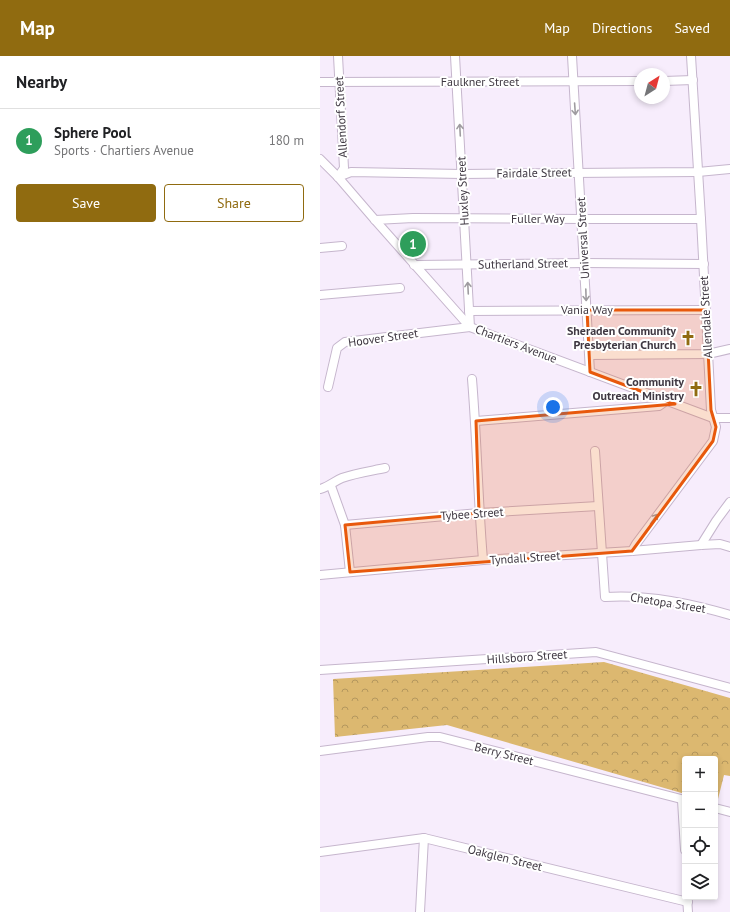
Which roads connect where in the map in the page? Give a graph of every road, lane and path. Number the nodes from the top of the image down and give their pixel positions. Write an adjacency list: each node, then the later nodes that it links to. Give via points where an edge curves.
1 (338, 56): 10 (street, Allendorf Street)
2 (455, 56): 6 (street, Huxley Street)
3 (572, 56): 11 (street, Universal Street)
4 (691, 56): 5 (street, Allendale Street)
5 (693, 80): 8 (street); 15 (street, Allendale Street)
6 (457, 81): 10 (street, Faulkner Street); 11 (street, Faulkner Street); 16 (street, Huxley Street, one-way to 6)
7 (634, 81): 11 (street, Faulkner Street)
8 (670, 81)
9 (320, 82): 10 (street, Faulkner Street)
10 (339, 82): 17 (street, Allendorf Street, via 344,168)
11 (573, 82): 14 (street, Universal Street, one-way to 14)
12 (320, 159): 17 (street, Chartiers Avenue)
13 (730, 169): 15 (street, Fairdale Street)
14 (579, 172): 15 (street, Fairdale Street); 16 (street, Fairdale Street); 20 (street, Universal Street)
15 (698, 172): 18 (street, Allendale Street)
16 (462, 174): 17 (street, Fairdale Street, via 351,172); 19 (street, Huxley Street)
17 (338, 177): 21 (street, Chartiers Avenue)
18 (701, 218): 20 (street, Fuller Way); 25 (street, Allendale Street)
19 (464, 219): 20 (street, Fuller Way); 21 (street, Fuller Way); 27 (street, Huxley Street)
20 (582, 219): 24 (street, Universal Street)
21 (375, 220): 26 (street, Chartiers Avenue)
22 (342, 246): 23 (street)
23 (320, 248)
24 (585, 263): 25 (street, Sutherland Street); 27 (street, Sutherland Street); 30 (street, Universal Street, one-way to 30)
25 (704, 264): 31 (street, Allendale Street)
26 (414, 265): 27 (street, Sutherland Street); 33 (street, Chartiers Avenue)
27 (467, 265): 32 (street, Huxley Street, one-way to 27)
28 (400, 288): 29 (street)
29 (320, 295)
30 (587, 310): 31 (street, Vania Way); 32 (street, Vania Way); 36 (street, Universal Street)
31 (706, 310): 35 (street, Allendale Street)
32 (469, 311): 33 (street, Huxley Street)
33 (470, 327): 37 (street, Chartiers Avenue); 39 (street, Hoover Street, via 345,342 337,348)
34 (730, 349): 35 (street)
35 (708, 354): 36 (street); 41 (street, Allendale Street, via 710,410)
36 (590, 355): 37 (street, Universal Street)
37 (590, 372): 40 (street, Chartiers Avenue)
38 (472, 380): 43 (street)
39 (328, 387)
40 (666, 401): 41 (street, Chartiers Avenue); 43 (street, via 659,406)
41 (713, 418): 42 (street, Chartiers Avenue); 54 (street, Allendale Street, one-way to 41, via 713,441 716,427)
42 (730, 418)
43 (476, 421): 50 (street)
44 (595, 451): 49 (street)
45 (385, 468): 46 (street, via 345,477)
46 (330, 486): 47 (street); 51 (street)
47 (320, 489)
48 (730, 502): 52 (street)
49 (598, 506): 50 (street, Tybee Street); 55 (street)
50 (479, 513): 51 (street, Tybee Street); 56 (street)
51 (345, 525): 57 (street)
52 (701, 545): 53 (street, Tyndall Street, via 720,544); 54 (street, Tyndall Street)
53 (730, 547)
54 (632, 551): 55 (street, Tyndall Street)
55 (602, 553): 56 (street, Tyndall Street); 59 (street, Chetopa Street, via 605,597 641,596)
56 (484, 560): 57 (street, Tyndall Street)
57 (350, 572): 58 (street, Tyndall Street)
58 (320, 575)
59 (730, 615)
60 (320, 670): 61 (street, Hillsboro Street, via 596,652)
61 (730, 688)
62 (320, 751): 63 (street, Berry Street, via 428,737 440,738)
63 (682, 799)
64 (718, 809): 65 (street)
65 (730, 812)
66 (424, 838): 67 (street, Oakglen Street); 68 (street, Oakglen Street); 70 (street)
67 (320, 852)
68 (682, 898)
69 (687, 900): 71 (street)
70 (420, 912)
71 (688, 912)

